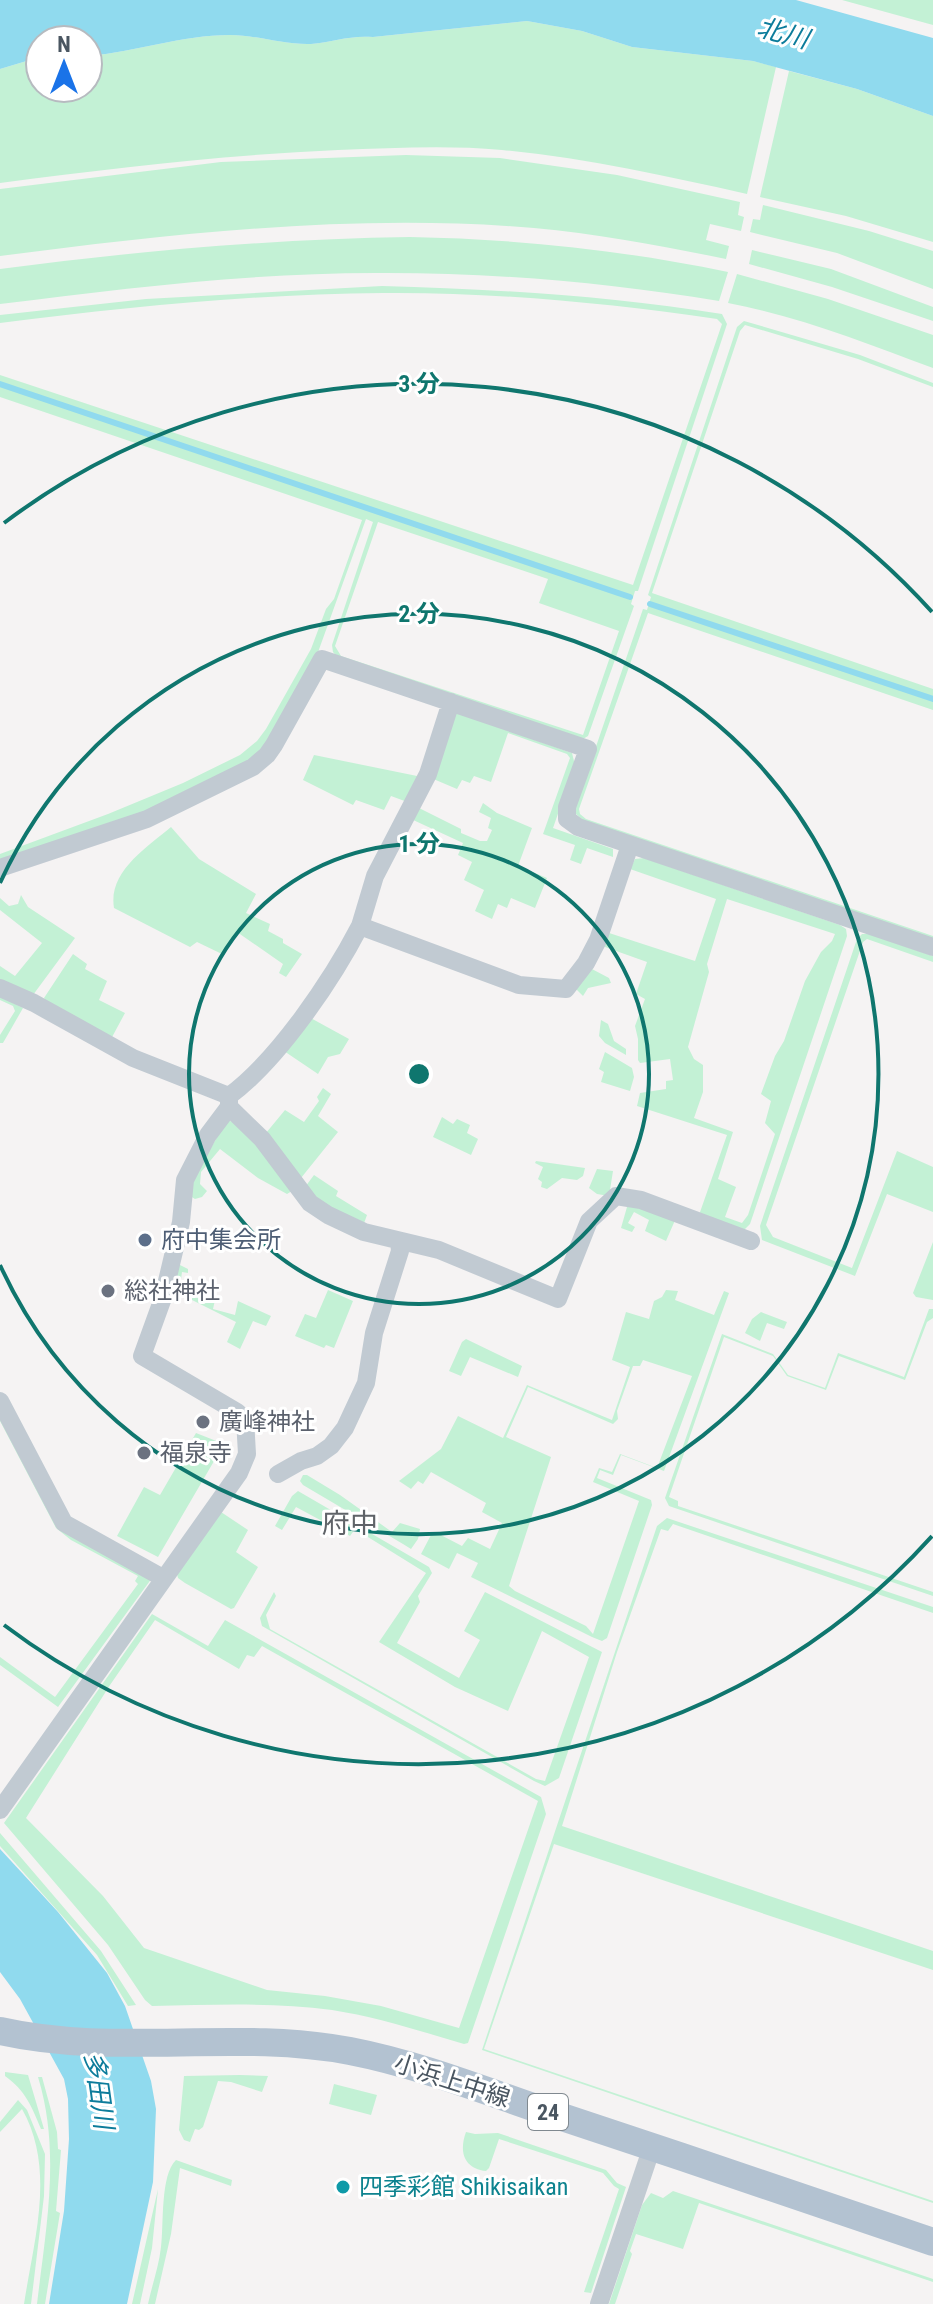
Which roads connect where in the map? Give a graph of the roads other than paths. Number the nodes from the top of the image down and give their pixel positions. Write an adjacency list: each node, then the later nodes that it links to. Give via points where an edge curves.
1 (451, 702): 2 (street, via 588,749 567,819); 3 (street, via 322,659 274,745 253,767 147,819); 4 (street, via 428,774 375,876)
2 (630, 845): 4 (street, via 598,940 566,989 519,985); 5 (street)
3 (0, 868)
4 (360, 926): 7 (street, via 297,1021)
5 (933, 947)
6 (0, 988): 7 (street)
7 (229, 1101): 8 (street, via 310,1203 350,1227); 12 (street, via 185,1180 163,1298 142,1356 245,1419 247,1454 239,1473)
8 (399, 1241): 9 (street, via 439,1250 558,1299 584,1229 616,1196 641,1200); 11 (street, via 366,1383 345,1428 317,1456)
9 (751, 1241)
10 (0, 1401): 12 (street, via 64,1523)
11 (278, 1474)
12 (163, 1578): 13 (street)
13 (0, 1810)
14 (12, 2034): 15 (main road, 小浜上中線 / 24, via 66,2042 252,2040 353,2052)
15 (652, 2147): 16 (main road, 小浜上中線 / 24); 17 (street)
16 (933, 2242)
17 (599, 2304)

